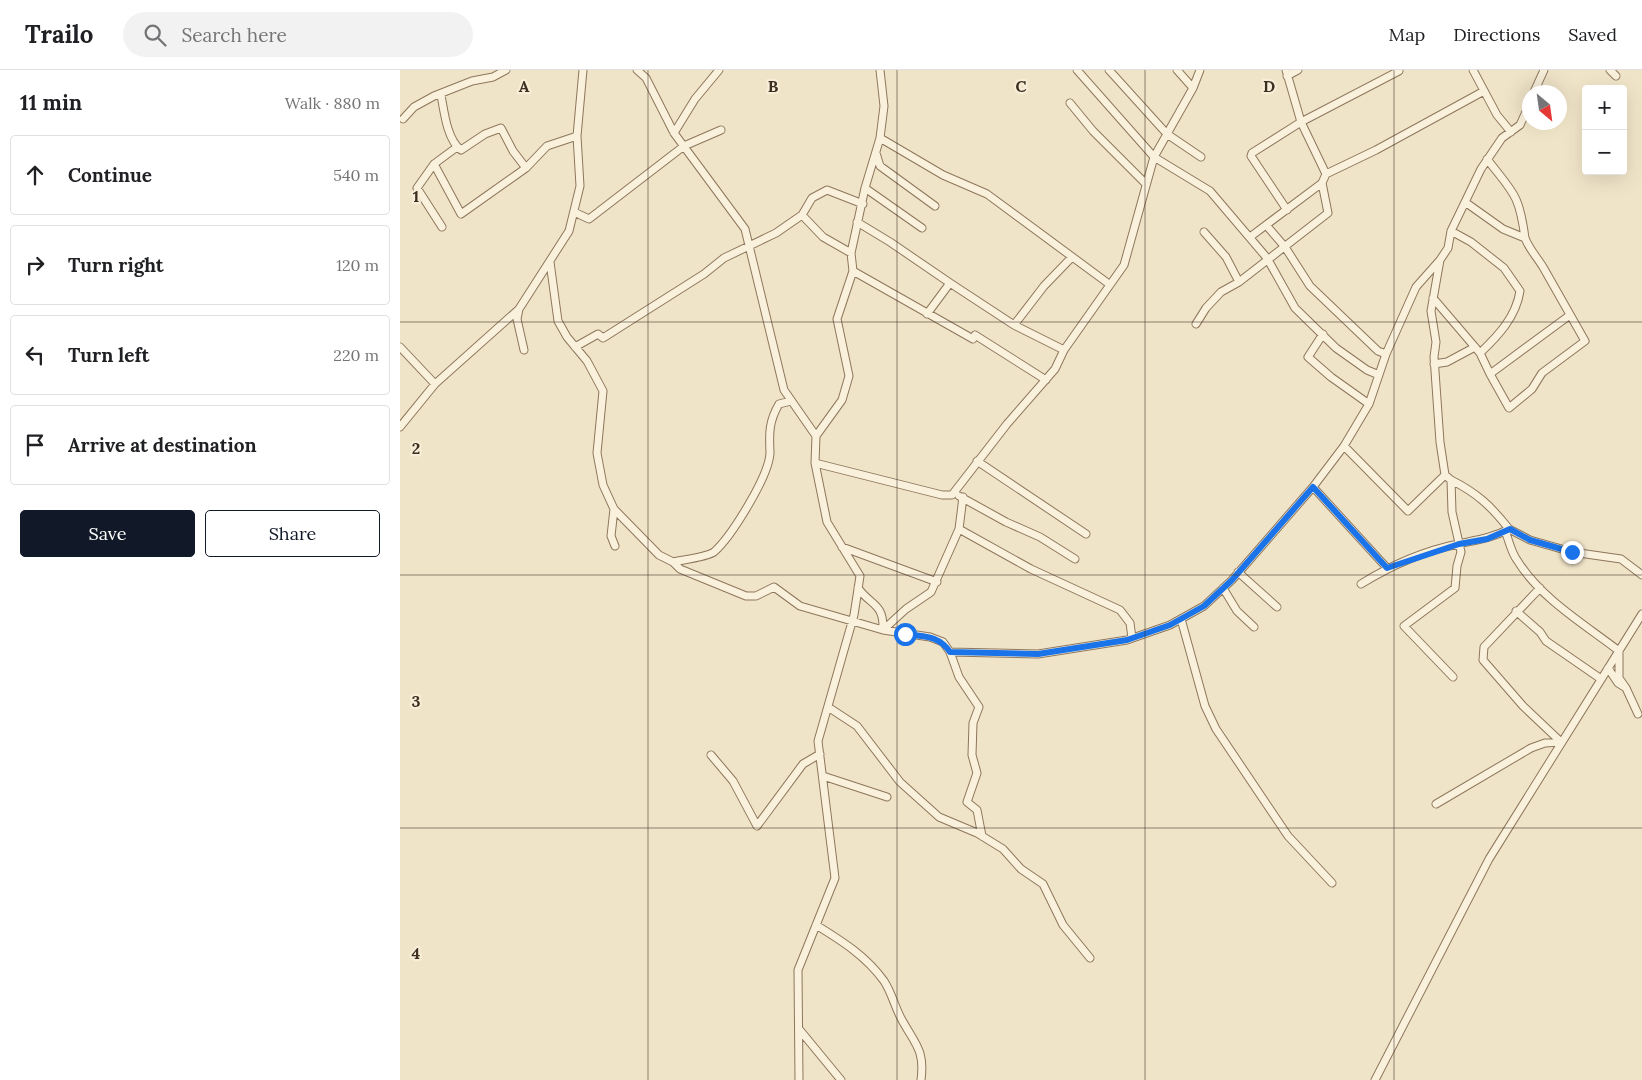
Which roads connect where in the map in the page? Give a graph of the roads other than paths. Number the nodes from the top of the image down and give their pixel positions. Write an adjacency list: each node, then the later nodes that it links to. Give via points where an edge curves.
1 (506, 70): 20 (street, via 493,77 472,80)
2 (583, 70): 29 (street)
3 (637, 70): 27 (street, via 646,78)
4 (719, 70): 27 (street, via 695,99)
5 (880, 70): 30 (street, via 884,106)
6 (1077, 70): 34 (street)
7 (1109, 70): 28 (street)
8 (1177, 70): 18 (street)
9 (1200, 70): 18 (street)
10 (1298, 70): 15 (street)
11 (1473, 70): 19 (street)
12 (1544, 70): 17 (street)
13 (1610, 70): 16 (street)
14 (1399, 71): 24 (street)
15 (1286, 73): 24 (street)
16 (1616, 76)
17 (1537, 85)
18 (1193, 88): 28 (street)
19 (1484, 91): 26 (street); 39 (street)
20 (441, 95): 22 (street, via 423,101); 32 (street, via 443,112)
21 (1070, 103): 40 (street)
22 (403, 119)
23 (1522, 121): 26 (street)
24 (1301, 122): 39 (street); 46 (street, via 1259,147 1251,156)
25 (721, 130): 31 (street)
26 (1511, 132): 36 (street, via 1502,138)
27 (674, 133): 31 (street)
28 (1167, 134): 34 (street); 35 (street)
29 (577, 136): 38 (street, via 548,146); 47 (street, via 580,186)
30 (880, 138): 33 (street); 60 (street, via 943,174 987,194)
31 (684, 146): 47 (street, via 589,219); 58 (street, via 745,229)
32 (457, 147): 37 (street); 38 (street, via 461,150 501,128)
33 (876, 153): 42 (street); 45 (street, via 880,166)
34 (1154, 157): 40 (street); 55 (street, via 1210,191)
35 (1202, 157)
36 (1487, 159): 43 (street); 56 (street, via 1519,201)
37 (434, 164): 38 (street, via 461,214); 51 (street, via 417,188)
38 (526, 168)
39 (1326, 174): 41 (street)
40 (1145, 183): 67 (street, via 1124,265)
41 (1322, 183): 46 (street); 57 (street, via 1328,213)
42 (866, 188): 44 (street); 52 (street)
43 (1465, 202): 53 (street); 56 (street, via 1503,229)
44 (863, 204): 48 (street, via 827,190 812,198); 49 (street)
45 (935, 206)
46 (1287, 210): 50 (street)
47 (574, 212): 63 (street, via 569,231)
48 (802, 215): 58 (street); 59 (street, via 823,237)
49 (858, 222): 59 (street); 66 (street)
50 (1266, 225): 55 (street); 57 (street)
51 (442, 227)
52 (922, 228)
53 (1451, 231): 62 (street, via 1448,248); 79 (street, via 1504,268 1520,291 1518,302 1501,333)
54 (1204, 232): 65 (street, via 1226,257)
55 (1250, 237): 61 (street)
56 (1524, 238): 71 (street)
57 (1286, 246): 61 (street); 80 (street, via 1310,286 1378,351)
58 (750, 248): 76 (street, via 724,258 603,338 598,334); 86 (street, via 784,390)
59 (851, 253): 64 (street)
60 (1072, 257): 67 (street); 73 (street)
61 (1267, 258): 65 (street); 74 (street, via 1295,308)
62 (1440, 260): 68 (street); 80 (street, via 1416,287)
63 (550, 262): 69 (street); 76 (street, via 558,321)
64 (853, 271): 70 (street); 89 (street, via 837,319 849,376 842,400)
65 (1239, 282): 72 (street, via 1221,292)
66 (950, 283): 70 (street); 73 (street)
67 (1109, 284): 78 (street)
68 (1433, 298): 79 (street); 81 (street)
69 (519, 310): 77 (street, via 517,319); 85 (street)
70 (927, 314): 84 (street, via 974,337)
71 (1570, 315): 82 (street); 82 (street, via 1586,341 1542,373 1532,389 1509,408)
72 (1196, 324)
73 (1014, 325): 78 (street)
74 (1322, 334): 83 (street, via 1336,348); 87 (street, via 1308,357)
75 (400, 347): 85 (street)
76 (575, 347): 97 (street, via 587,361 603,391 597,453 603,485)
77 (524, 350)
78 (1064, 350): 84 (street, via 1056,369)
79 (1477, 350): 81 (street); 82 (street)
80 (1386, 354): 83 (street)
81 (1434, 364): 93 (street, via 1440,442)
82 (1490, 374)
83 (1379, 375): 87 (street)
84 (1046, 380): 91 (street)
85 (436, 384): 88 (street)
86 (791, 401): 89 (street); 105 (street, via 779,404 771,418 770,452 763,479 736,525 713,553)
87 (1369, 404): 90 (street)
88 (400, 427)
89 (816, 436): 92 (street)
90 (1344, 446): 93 (street, via 1408,512); 94 (street)
91 (977, 461): 95 (street); 100 (street)
92 (815, 463): 95 (street); 103 (street, via 827,522)
93 (1448, 478): 99 (street, via 1473,491 1491,506); 101 (street)
94 (1313, 487): 106 (street); 107 (street)
95 (952, 495): 96 (street)
96 (963, 497): 98 (street); 104 (street)
97 (614, 509): 102 (street, via 611,536); 105 (street, via 659,555)
98 (958, 529): 109 (street); 121 (street, via 1031,569 1120,610 1130,623)
99 (1507, 530): 101 (street, via 1487,539); 108 (street, via 1572,552 1621,558); 113 (street, via 1516,560)
100 (1086, 534)
101 (1459, 544): 106 (street); 125 (street, via 1461,554 1455,588 1404,626)
102 (616, 546)
103 (842, 546): 109 (street); 111 (street, via 860,576)
104 (1075, 559)
105 (673, 562): 118 (street, via 680,569 746,596 756,596 774,587 800,606)
106 (1387, 568): 110 (street)
107 (1238, 572): 112 (street); 114 (street)
108 (1642, 575)
109 (936, 582): 120 (street, via 931,592)
110 (1361, 584)
111 (858, 588): 118 (street); 120 (street, via 884,617)
112 (1223, 588): 117 (street, via 1204,606); 119 (street, via 1237,611)
113 (1540, 588): 115 (street); 122 (street)
114 (1277, 607)
115 (1516, 611): 126 (street, via 1546,641); 130 (street, via 1484,647 1483,660 1522,706)
116 (1642, 614): 122 (street)
117 (1182, 619): 121 (street); 137 (street, via 1205,706 1216,729 1288,836)
118 (852, 621): 120 (street); 128 (street)
119 (1254, 628)
120 (883, 630): 123 (street, via 930,637 943,642)
121 (1132, 638): 123 (street, via 1038,654)
122 (1619, 651): 124 (street); 127 (street, via 1619,678)
123 (950, 652): 136 (street, via 959,676 979,707 973,724 972,755 978,773 967,802 977,810)
124 (1608, 668): 126 (street); 127 (street, via 1618,683)
125 (1453, 677)
126 (1601, 679): 130 (street)
127 (1626, 688): 129 (street)
128 (828, 707): 131 (street, via 818,740); 136 (street, via 857,726 900,782 938,817)
129 (1638, 714)
130 (1561, 742): 135 (street, via 1531,748); 144 (street, via 1489,858)
131 (820, 754): 132 (street, via 803,764 757,826 733,781); 133 (street)
132 (711, 755)
133 (823, 776): 134 (street); 138 (street, via 835,878)
134 (887, 797)
135 (1436, 804)
136 (982, 836): 139 (street, via 1003,849 1021,869 1043,884 1063,925)
137 (1332, 883)
138 (816, 925): 140 (street, via 798,970); 143 (street, via 857,951 885,982 922,1055)
139 (1090, 958)
140 (798, 1029): 141 (street); 142 (street)
141 (799, 1080)
142 (841, 1080)
143 (921, 1080)
144 (1375, 1080)

